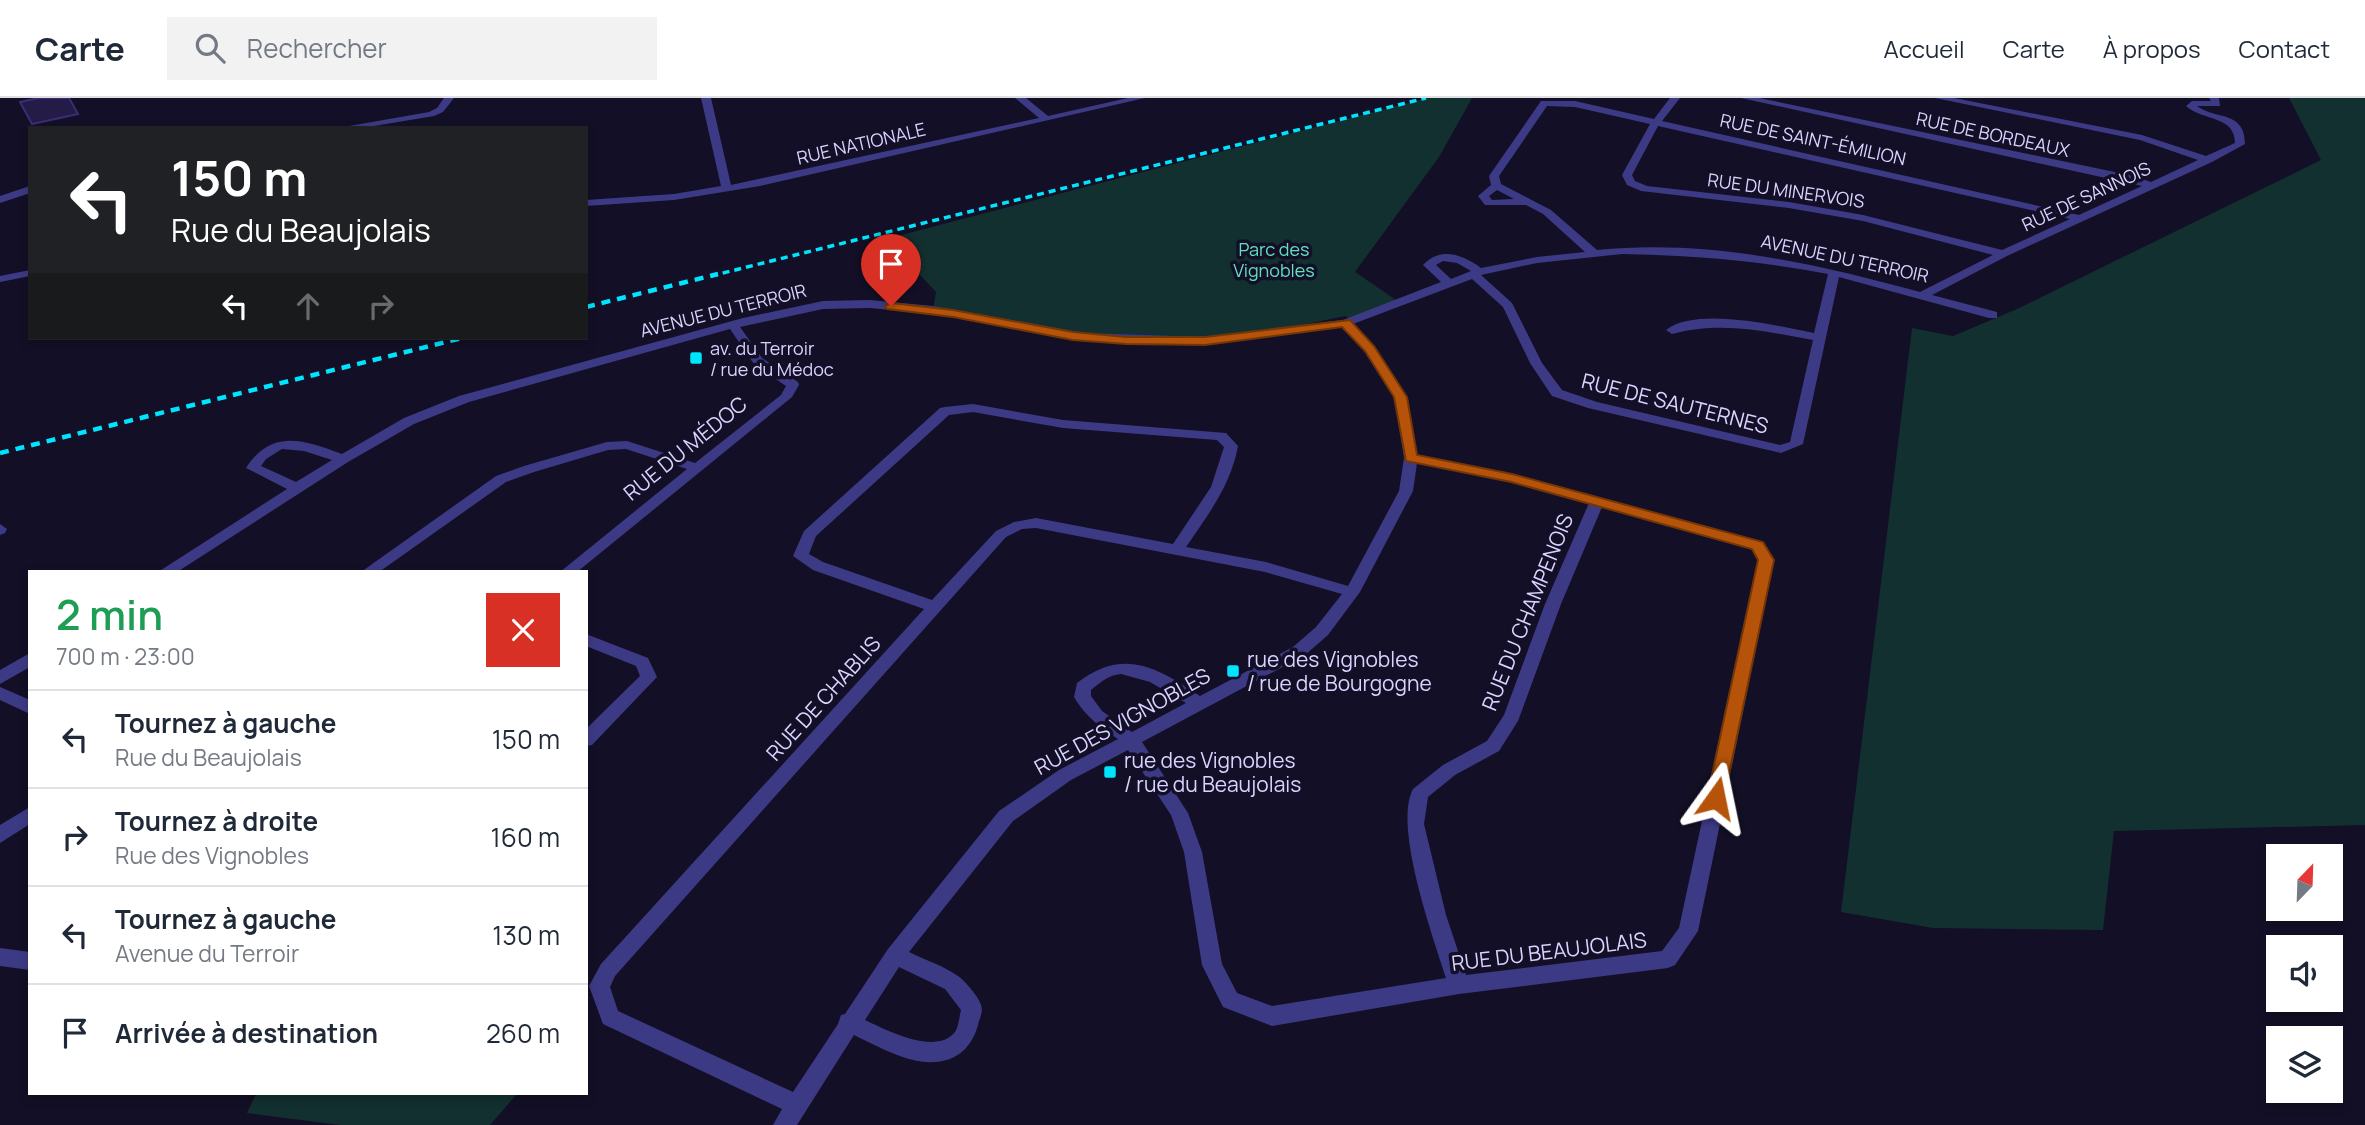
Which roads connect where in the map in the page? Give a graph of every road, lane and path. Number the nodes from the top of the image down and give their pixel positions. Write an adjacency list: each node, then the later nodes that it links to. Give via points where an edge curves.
1 (449, 98): 16 (street, via 431,114)
2 (706, 98): 20 (street)
3 (1020, 98): 13 (street)
4 (1140, 98): 13 (street, RUE NATIONALE)
5 (1675, 98): 15 (street)
6 (1746, 98): 11 (street, RUE DE BORDEAUX)
7 (1818, 98): 11 (street)
8 (1940, 98): 12 (street)
9 (2019, 98): 12 (street)
10 (2215, 101): 14 (street, RUE DE SANNOIS); 14 (street, RUE DE SANNOIS, via 2191,106 2200,114)
11 (1807, 111): 19 (street, RUE DE BORDEAUX)
12 (2012, 112): 17 (street, via 2142,138)
13 (1046, 119): 20 (street, RUE NATIONALE)
14 (2228, 119): 17 (street, RUE DE SANNOIS, via 2240,134 2240,144)
15 (1654, 122): 18 (street, RUE DE SAINT-ÉMILION, via 1565,102 1544,103 1494,176); 25 (street, RUE DE SAINT-ÉMILION); 27 (street, RUE DU MINERVOIS, via 1627,175 1631,183 1645,190 1802,207)
16 (356, 126)
17 (2209, 160): 19 (street, RUE DE SANNOIS)
18 (1496, 186): 23 (street); 23 (street, via 1483,196 1489,203)
19 (2150, 186): 25 (street, RUE DE SANNOIS)
20 (727, 189): 24 (street, RUE NATIONALE)
21 (28, 190): 22 (street)
22 (0, 200)
23 (1529, 202): 26 (street)
24 (588, 203)
25 (2080, 218): 27 (street, RUE DE SANNOIS)
26 (1593, 253): 28 (street, AVENUE DU TERROIR, via 1693,252 1768,259); 30 (street, AVENUE DU TERROIR)
27 (2003, 254): 33 (street, RUE DE SANNOIS)
28 (1834, 272): 33 (street, AVENUE DU TERROIR); 38 (street, RUE DE SAUTERNES)
29 (28, 273): 31 (street)
30 (1477, 274): 32 (street, AVENUE DU TERROIR); 32 (street, via 1466,262 1451,256 1433,261 1429,265); 38 (street, RUE DE SAUTERNES, via 1508,306 1536,363 1557,393 1781,449 1796,444)
31 (0, 279)
32 (1449, 284): 35 (street, AVENUE DU TERROIR)
33 (1923, 295): 34 (street, AVENUE DU TERROIR)
34 (1993, 314)
35 (1345, 323): 36 (street, AVENUE DU TERROIR, via 1205,341 1126,341 870,304 823,305); 39 (street, RUE DES VIGNOBLES, via 1401,397)
36 (733, 325): 40 (street, AVENUE DU TERROIR, via 464,399 409,421); 41 (street, RUE DU MÉDOC, via 758,361 793,385 786,397)
37 (1672, 330): 38 (street, via 1696,321 1722,320)
38 (1819, 338)
39 (1411, 458): 43 (street, RUE DU BEAUJOLAIS); 48 (street, RUE DES VIGNOBLES, via 1406,491)
40 (343, 459): 42 (street, AVENUE DU TERROIR); 42 (street, via 304,445 279,444 260,454 253,468)
41 (698, 468): 46 (street, via 627,445 607,446 528,469 501,479); 47 (street, RUE DU MÉDOC)
42 (299, 489): 45 (street, AVENUE DU TERROIR)
43 (1597, 501): 63 (street, RUE DU CHAMPENOIS, via 1512,717 1493,746 1449,770 1419,794 1415,824 1436,915); 63 (street, RUE DU BEAUJOLAIS, via 1754,544 1766,560 1688,930 1668,959)
44 (1178, 548): 48 (street, RUE DE CHABLIS); 49 (street, RUE DE CHABLIS, via 1036,523 1019,525 1001,534); 49 (street, via 1230,457 1231,446 1221,436 1063,424 972,408 945,411 809,534 801,556)
45 (169, 570)
46 (372, 570)
47 (570, 570)
48 (1352, 592): 54 (street, RUE DES VIGNOBLES, via 1322,631 1298,651)
49 (936, 607): 65 (street, RUE DE CHABLIS, via 643,929 599,986 610,1017)
50 (588, 641): 56 (street, via 642,662 649,677)
51 (28, 660): 52 (street)
52 (0, 677)
53 (0, 693): 55 (street)
54 (1197, 702): 57 (street, RUE DES VIGNOBLES); 57 (street, RUE DU BEAUJOLAIS, via 1171,684 1142,673 1115,667 1102,673 1083,687 1082,697 1096,715)
55 (28, 707)
56 (588, 738)
57 (1130, 740): 60 (street, RUE DES VIGNOBLES, via 1065,775 1006,816); 63 (street, RUE DU BEAUJOLAIS, via 1179,813 1193,852 1212,965 1230,1000 1272,1016)
58 (28, 815): 59 (street)
59 (0, 835)
60 (895, 955): 64 (street, RUE DES VIGNOBLES); 64 (street, via 952,982 972,1007 963,1038 949,1050 916,1052)
61 (0, 957): 62 (street)
62 (28, 961)
63 (1459, 985)
64 (848, 1022): 65 (street, RUE DES VIGNOBLES)
65 (795, 1104): 66 (street, RUE DES VIGNOBLES)
66 (784, 1125)

